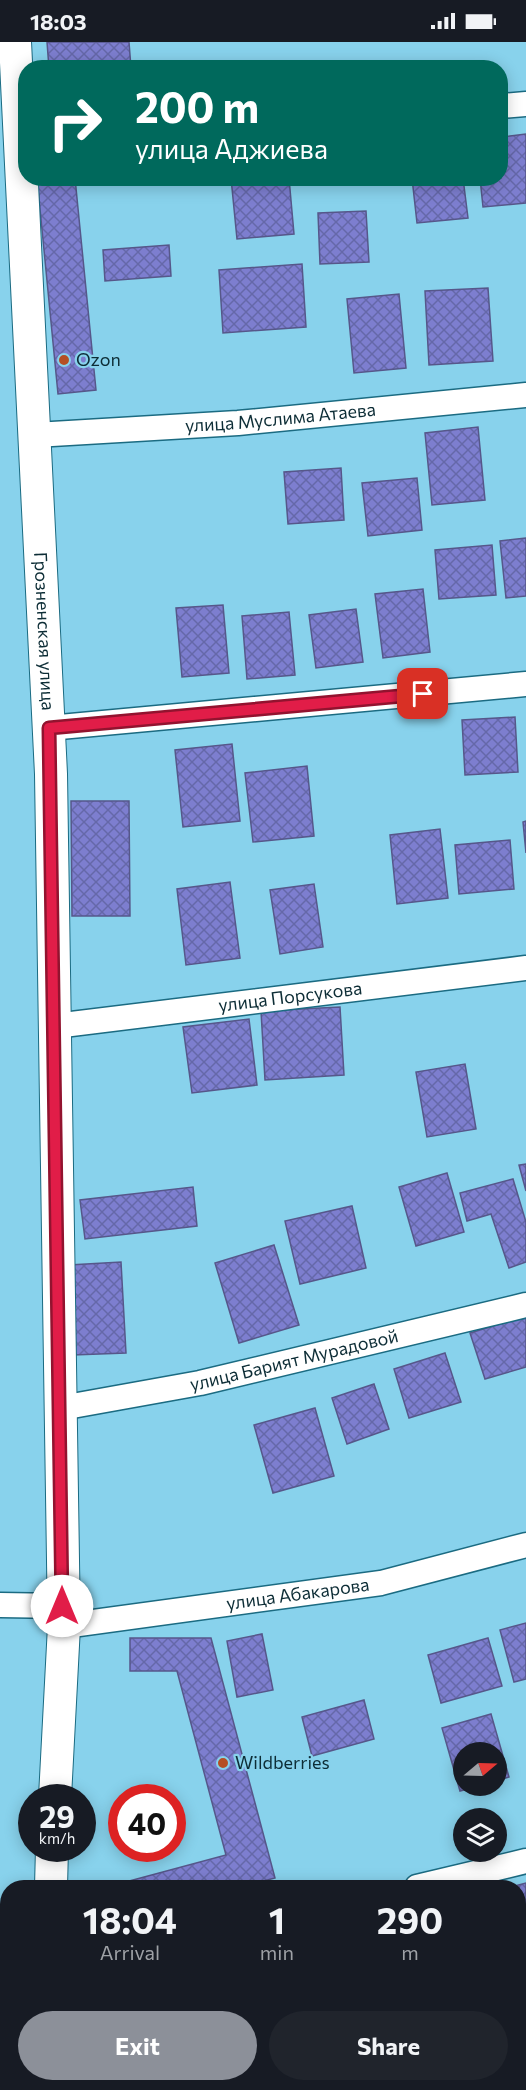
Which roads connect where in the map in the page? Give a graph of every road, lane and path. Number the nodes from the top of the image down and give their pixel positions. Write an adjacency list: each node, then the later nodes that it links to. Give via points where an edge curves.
1 (15, 42): 2 (street, Грозненская улица)
2 (18, 79)
3 (526, 104): 4 (street)
4 (508, 105)
5 (25, 186): 7 (street, Грозненская улица)
6 (526, 395): 7 (street, улица Муслима Атаева, via 238,423)
7 (35, 435): 9 (street, Грозненская улица)
8 (526, 684): 9 (street)
9 (49, 728): 11 (street, Грозненская улица)
10 (526, 968): 11 (street, улица Порсукова)
11 (55, 1026): 13 (street, Грозненская улица)
12 (526, 1305): 13 (street, улица Барият Мурадовой, via 200,1383)
13 (61, 1408): 16 (street, Грозненская улица)
14 (526, 1545): 16 (street, улица Абакарова, via 381,1583)
15 (0, 1605): 16 (street, улица Абакарова)
16 (63, 1616): 17 (street, Грозненская улица)
17 (56, 1784)
18 (526, 1861): 21 (street)
19 (52, 1862): 20 (street)
20 (51, 1880)
21 (446, 1880)

